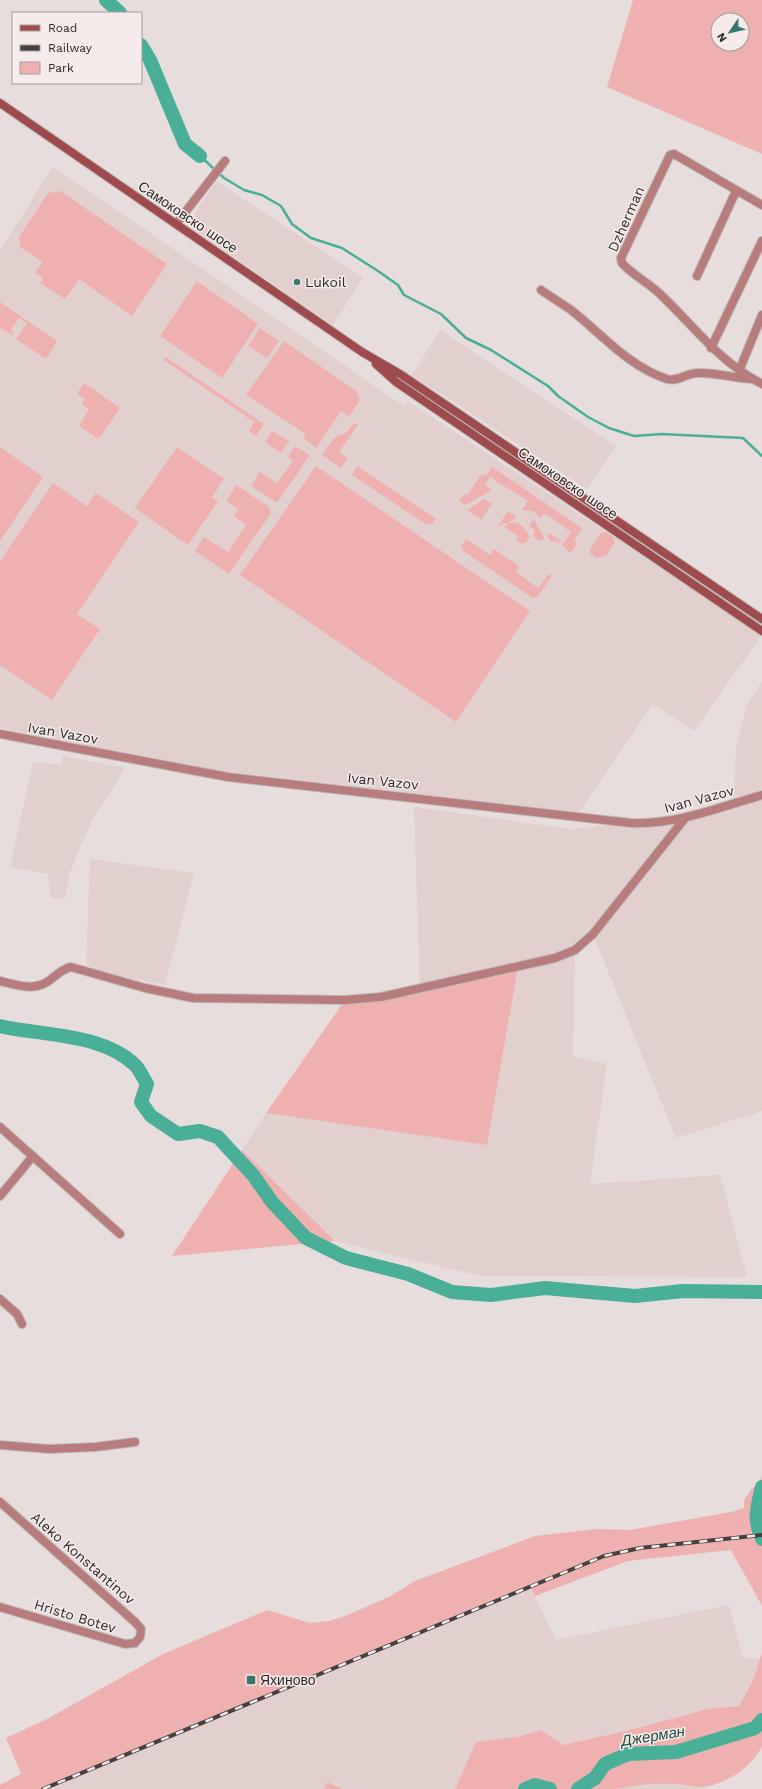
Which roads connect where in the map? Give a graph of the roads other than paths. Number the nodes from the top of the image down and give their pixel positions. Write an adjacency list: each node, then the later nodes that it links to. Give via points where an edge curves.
1 (0, 103): 5 (main road, Самоковско шосе)
2 (223, 164): 5 (street)
3 (736, 191): 4 (street, Dzherman); 7 (street); 10 (street, Dzherman, via 674,154 670,155 622,258 625,267 671,304)
4 (762, 204)
5 (176, 224): 11 (main road, Самоковско шосе)
6 (762, 241): 10 (street)
7 (697, 276)
8 (540, 290): 13 (street, via 571,310 632,361 650,372 669,379 694,373)
9 (762, 315): 12 (street)
10 (711, 348): 12 (street, Dzherman)
11 (362, 352): 15 (main road, Самоковско шосе, via 407,378); 16 (main road, Самоковско шосе, via 396,382)
12 (739, 371): 13 (street, Dzherman)
13 (752, 379): 14 (street, Dzherman)
14 (762, 384)
15 (762, 619)
16 (762, 631)
17 (0, 734): 19 (street, Ivan Vazov, via 228,777 631,823 647,824)
18 (762, 795): 19 (street, Ivan Vazov)
19 (686, 817): 20 (street, via 593,934 575,950 555,958 381,997 345,1000 193,998 71,968 66,968 46,982 35,986 27,987)
20 (0, 981)
21 (0, 1127): 22 (street)
22 (33, 1156): 23 (street); 24 (street)
23 (0, 1196)
24 (120, 1234)
25 (0, 1299): 26 (street, via 17,1314)
26 (22, 1324)
27 (135, 1442): 28 (street, via 49,1449)
28 (0, 1445)
29 (0, 1502): 31 (street, Aleko Konstantinov, via 135,1622 141,1629)
30 (0, 1607): 31 (street, Hristo Botev, via 125,1644 135,1643)
31 (140, 1637)

